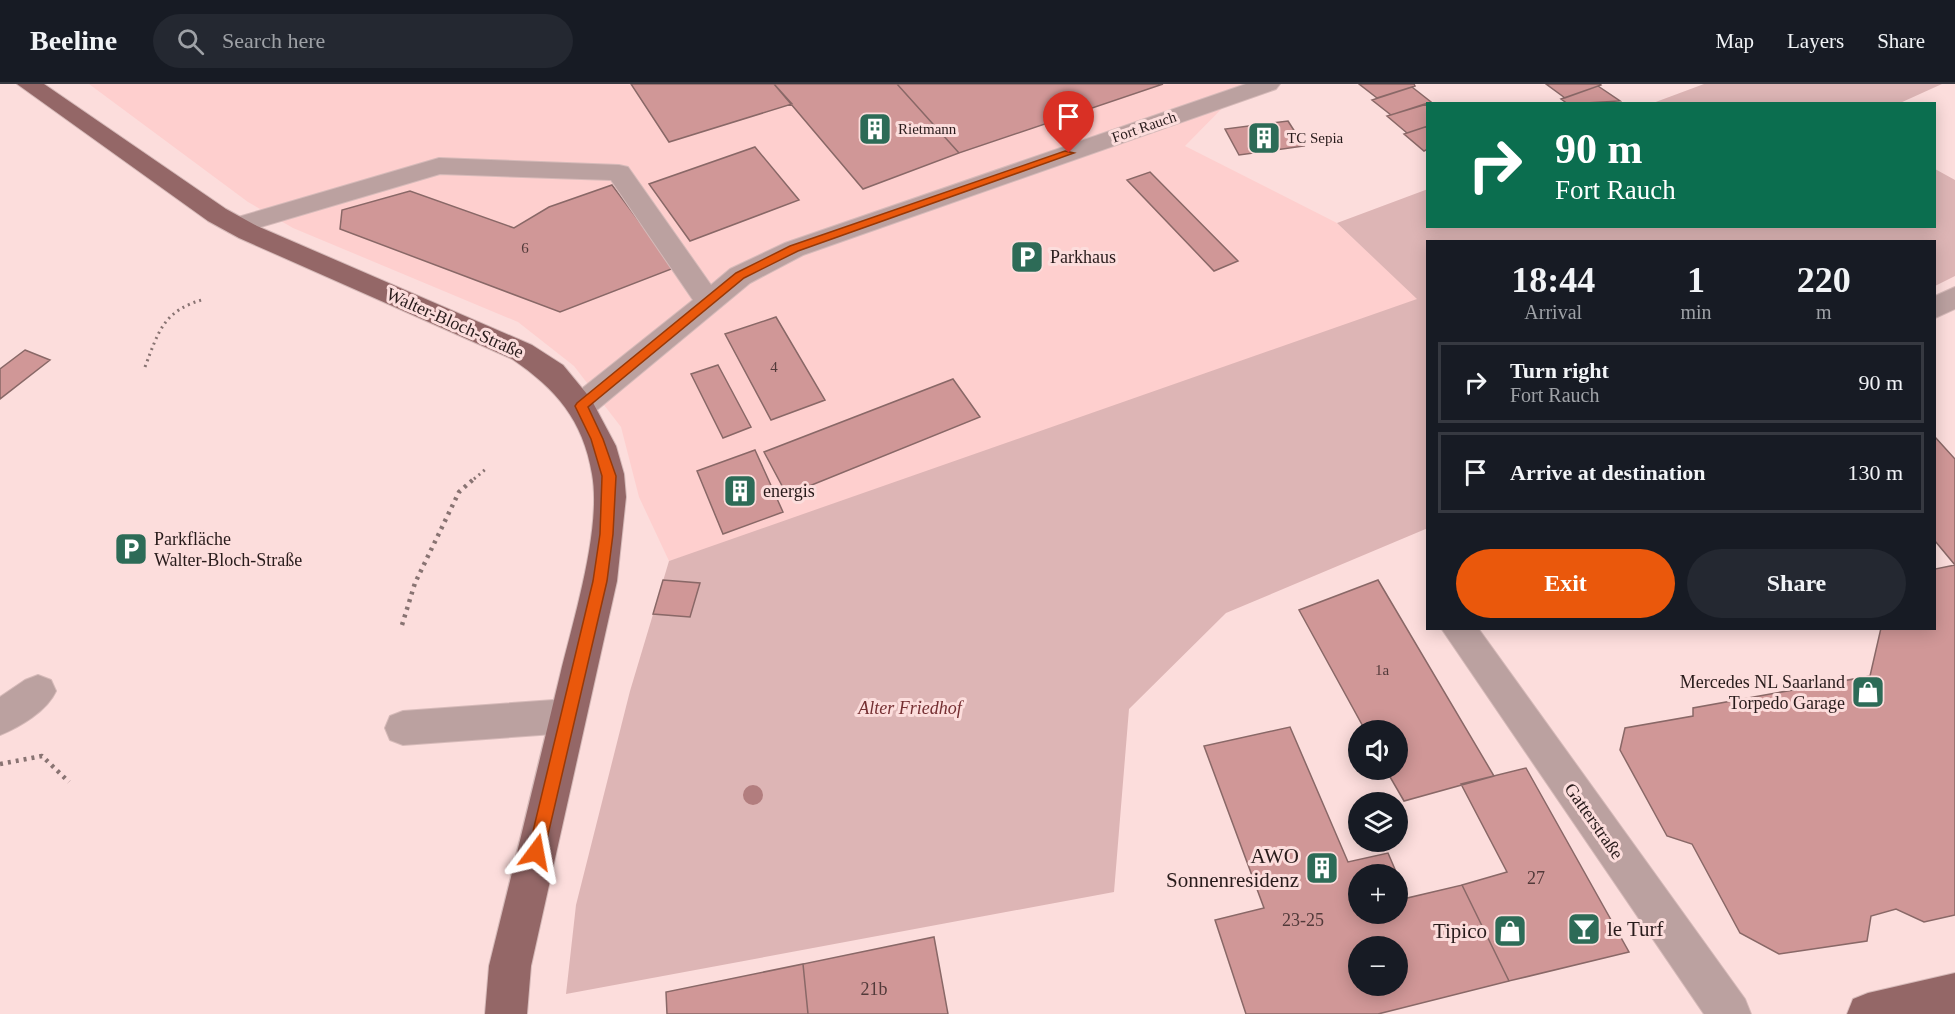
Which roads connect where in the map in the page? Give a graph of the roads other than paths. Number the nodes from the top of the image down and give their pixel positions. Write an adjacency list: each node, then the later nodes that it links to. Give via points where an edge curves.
1 (29, 84): 3 (main road, Walter-Bloch-Straße)
2 (1268, 84): 5 (street, Fort Rauch, via 794,249 740,276)
3 (237, 226): 5 (street, via 439,166 619,173); 7 (main road, Walter-Bloch-Straße, via 522,352 553,373)
4 (1955, 297): 6 (street)
5 (708, 301): 7 (street, Fort Rauch)
6 (1936, 307)
7 (581, 406): 10 (main road, Walter-Bloch-Straße, via 609,476 600,581)
8 (1459, 630): 15 (street, Gatterstraße)
9 (38, 691): 11 (street)
10 (568, 716): 12 (street); 14 (main road, Walter-Bloch-Straße, via 510,966)
11 (0, 718)
12 (403, 728)
13 (1955, 994): 16 (main road)
14 (506, 1014)
15 (1730, 1014)
16 (1868, 1014)

